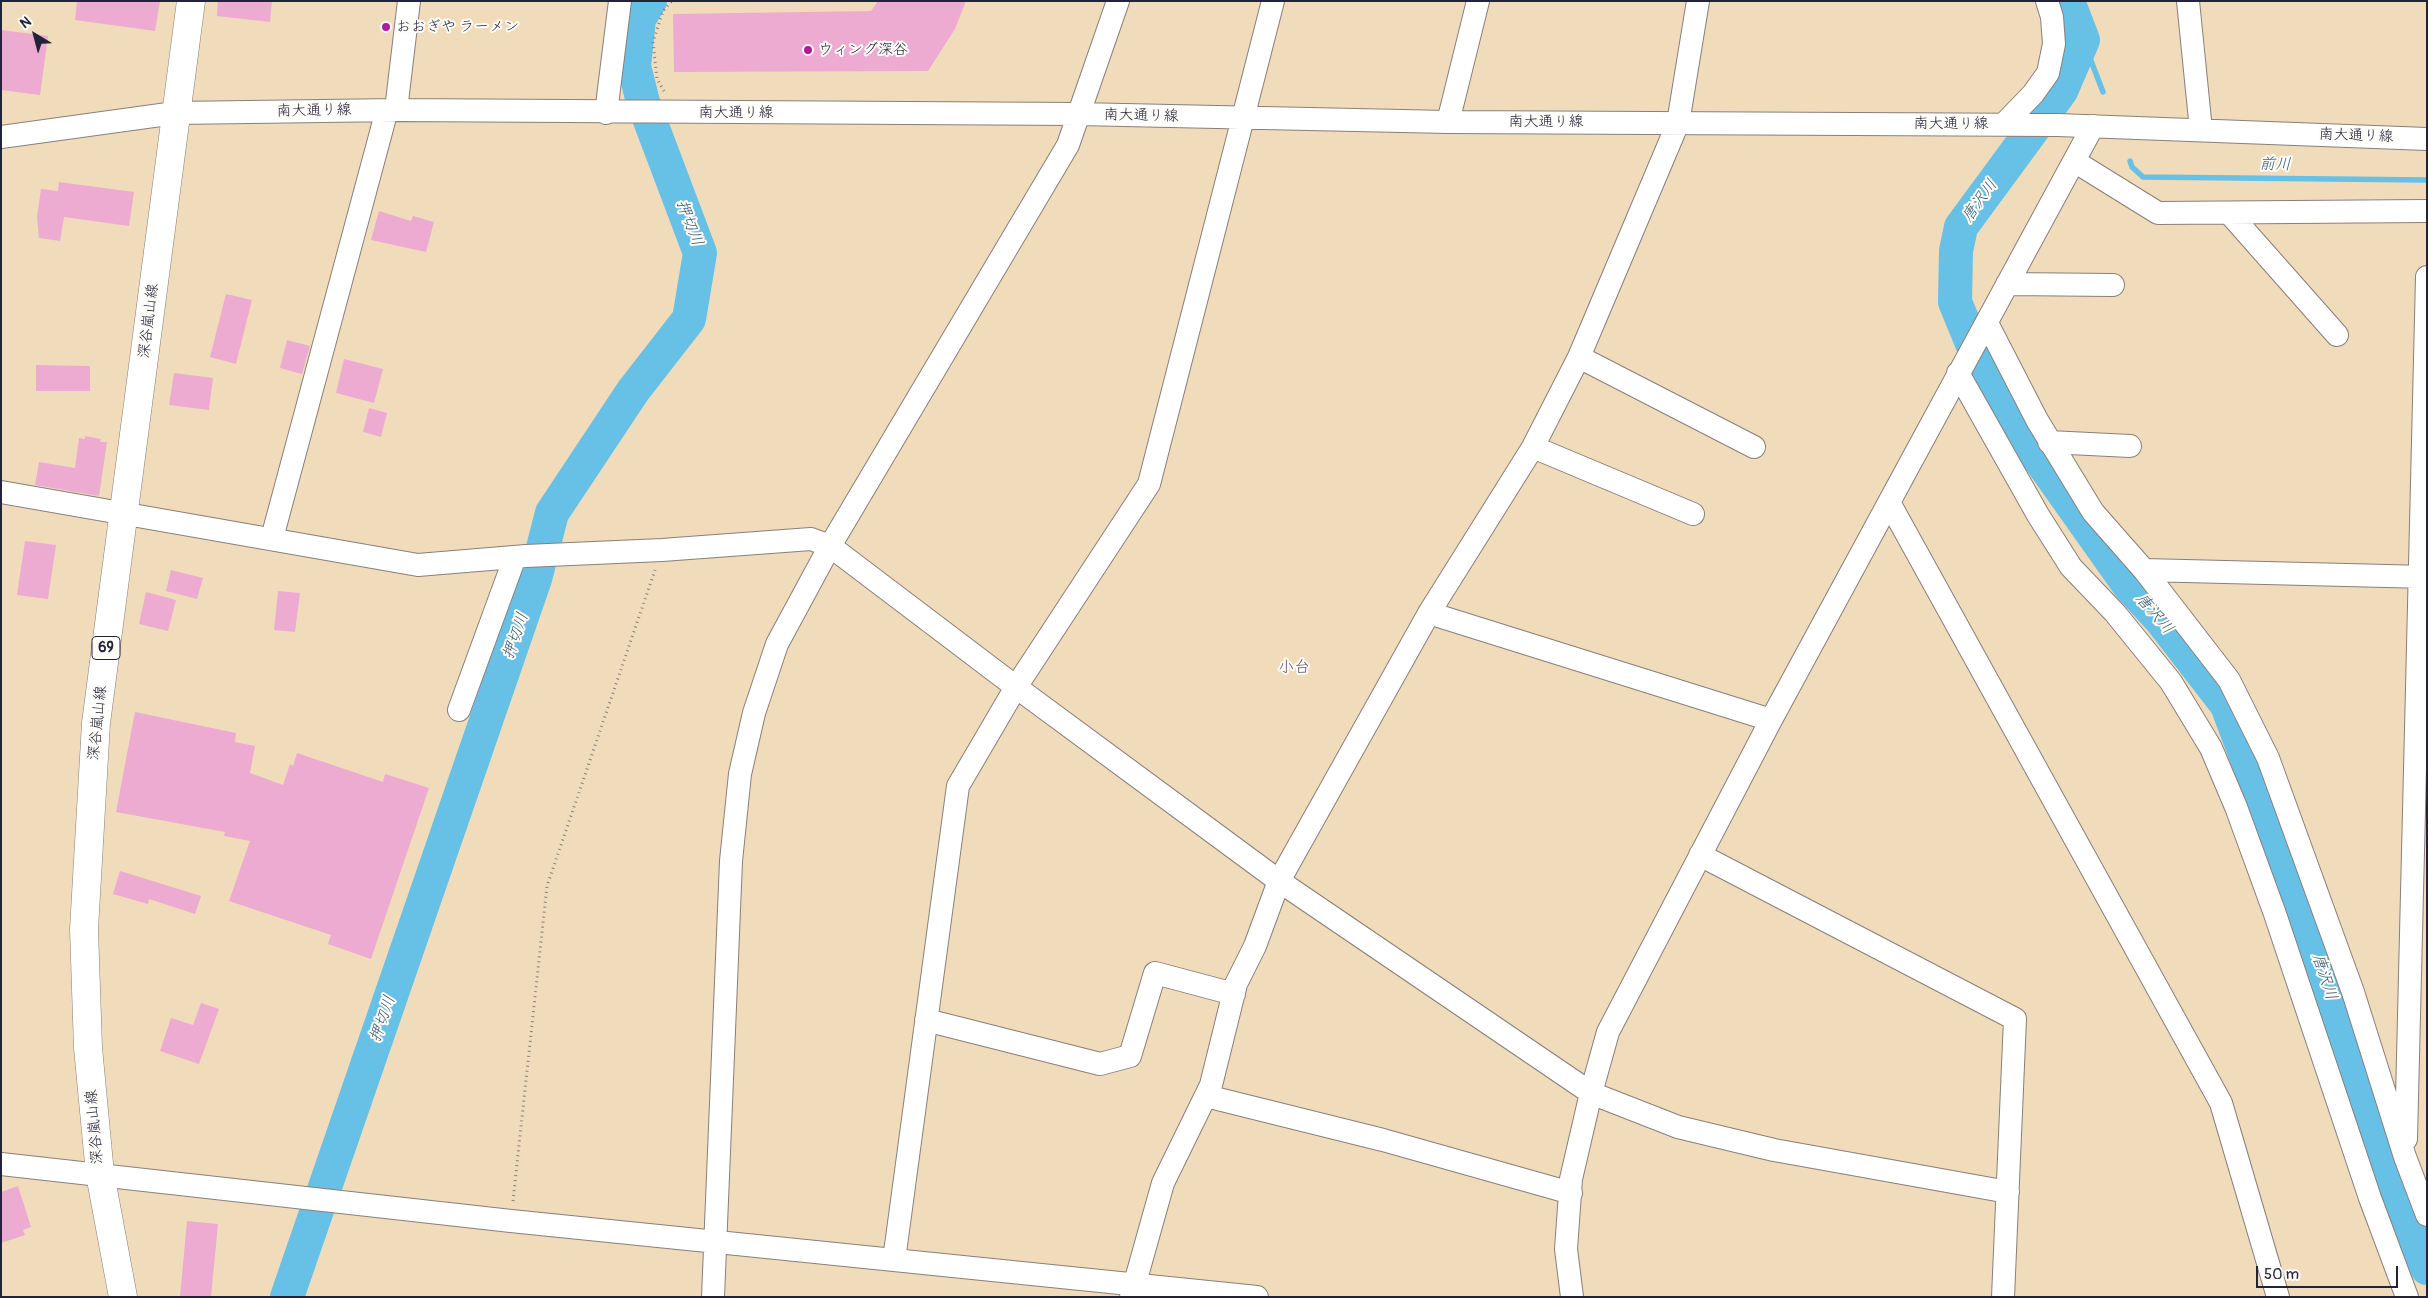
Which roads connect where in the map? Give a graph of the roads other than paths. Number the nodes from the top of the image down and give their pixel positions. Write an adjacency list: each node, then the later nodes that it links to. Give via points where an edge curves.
1 (191, 1): 12 (main road, 深谷嵐山線 / 69)
2 (409, 1): 10 (street)
3 (620, 1): 11 (street)
4 (1118, 1): 13 (street)
5 (1273, 1): 14 (street)
6 (1478, 1): 15 (street)
7 (1698, 1): 16 (street)
8 (2047, 1): 17 (street, via 2054,44 2048,73)
9 (2188, 1): 19 (street)
10 (392, 110): 11 (street, 南大通り線); 12 (street, 南大通り線); 40 (street)
11 (606, 112): 13 (street, 南大通り線)
12 (175, 113): 20 (street, 南大通り線); 39 (main road, 深谷嵐山線 / 69)
13 (1078, 114): 14 (street, 南大通り線); 41 (street, via 1068,145)
14 (1242, 118): 15 (street, 南大通り線); 46 (street, via 1149,484)
15 (1448, 122): 16 (street, 南大通り線)
16 (1678, 123): 17 (street, 南大通り線); 30 (street)
17 (2011, 124): 18 (street, 南大通り線)
18 (2093, 126): 19 (street, 南大通り線); 22 (street)
19 (2201, 130): 21 (street, 南大通り線)
20 (1, 137)
21 (2427, 139)
22 (2074, 161): 24 (street, via 2158,213); 26 (street)
23 (2427, 211): 24 (street)
24 (2230, 214): 29 (street)
25 (2427, 277): 44 (street)
26 (2007, 284): 27 (street); 28 (street)
27 (2112, 285)
28 (1986, 326): 31 (street); 32 (street)
29 (2337, 335)
30 (1579, 357): 34 (street); 35 (street)
31 (1961, 368): 37 (street); 70 (street, via 2038,515 2071,567 2115,613 2171,682 2211,748 2275,914)
32 (2050, 442): 33 (street); 43 (street, via 2092,512)
33 (2130, 446)
34 (1533, 447): 38 (street); 45 (street)
35 (1754, 447)
36 (1, 492): 39 (street)
37 (1890, 504): 48 (street); 69 (street, via 2221,1104)
38 (1693, 514)
39 (125, 515): 40 (street); 57 (main road, 深谷嵐山線 / 69, via 96,723 84,929 88,1048)
40 (272, 538): 42 (street, via 418,565)
41 (830, 546): 42 (street, via 811,540); 46 (street); 61 (street, via 777,644 754,713 740,774 731,861)
42 (521, 556): 47 (street)
43 (2144, 570): 44 (street); 55 (street, via 2229,680 2268,758 2353,992)
44 (2423, 577): 55 (street)
45 (1429, 613): 48 (street); 50 (street)
46 (1016, 687): 50 (street); 52 (street, via 958,786)
47 (459, 710)
48 (1771, 720): 49 (street)
49 (1700, 855): 53 (street, via 1608,1032); 58 (street, via 2015,1018)
50 (1279, 881): 51 (street); 53 (street)
51 (1234, 994): 52 (street, via 1155,973 1130,1056 1100,1064); 54 (street)
52 (926, 1020): 62 (street)
53 (1591, 1093): 58 (street, via 1678,1127 1764,1148); 59 (street)
54 (1206, 1096): 59 (street, via 1383,1140); 63 (street, via 1163,1183)
55 (2405, 1157): 60 (street)
56 (1, 1164): 57 (street)
57 (100, 1174): 61 (street); 64 (main road, 深谷嵐山線 / 69)
58 (2008, 1192): 68 (street)
59 (1571, 1193): 67 (street, via 1566,1249)
60 (2427, 1215)
61 (715, 1241): 62 (street); 65 (street)
62 (894, 1260): 63 (street)
63 (1132, 1291): 66 (street)
64 (124, 1297)
65 (713, 1297)
66 (1257, 1297)
67 (1572, 1297)
68 (2003, 1297)
69 (2278, 1297)
70 (2406, 1297)

